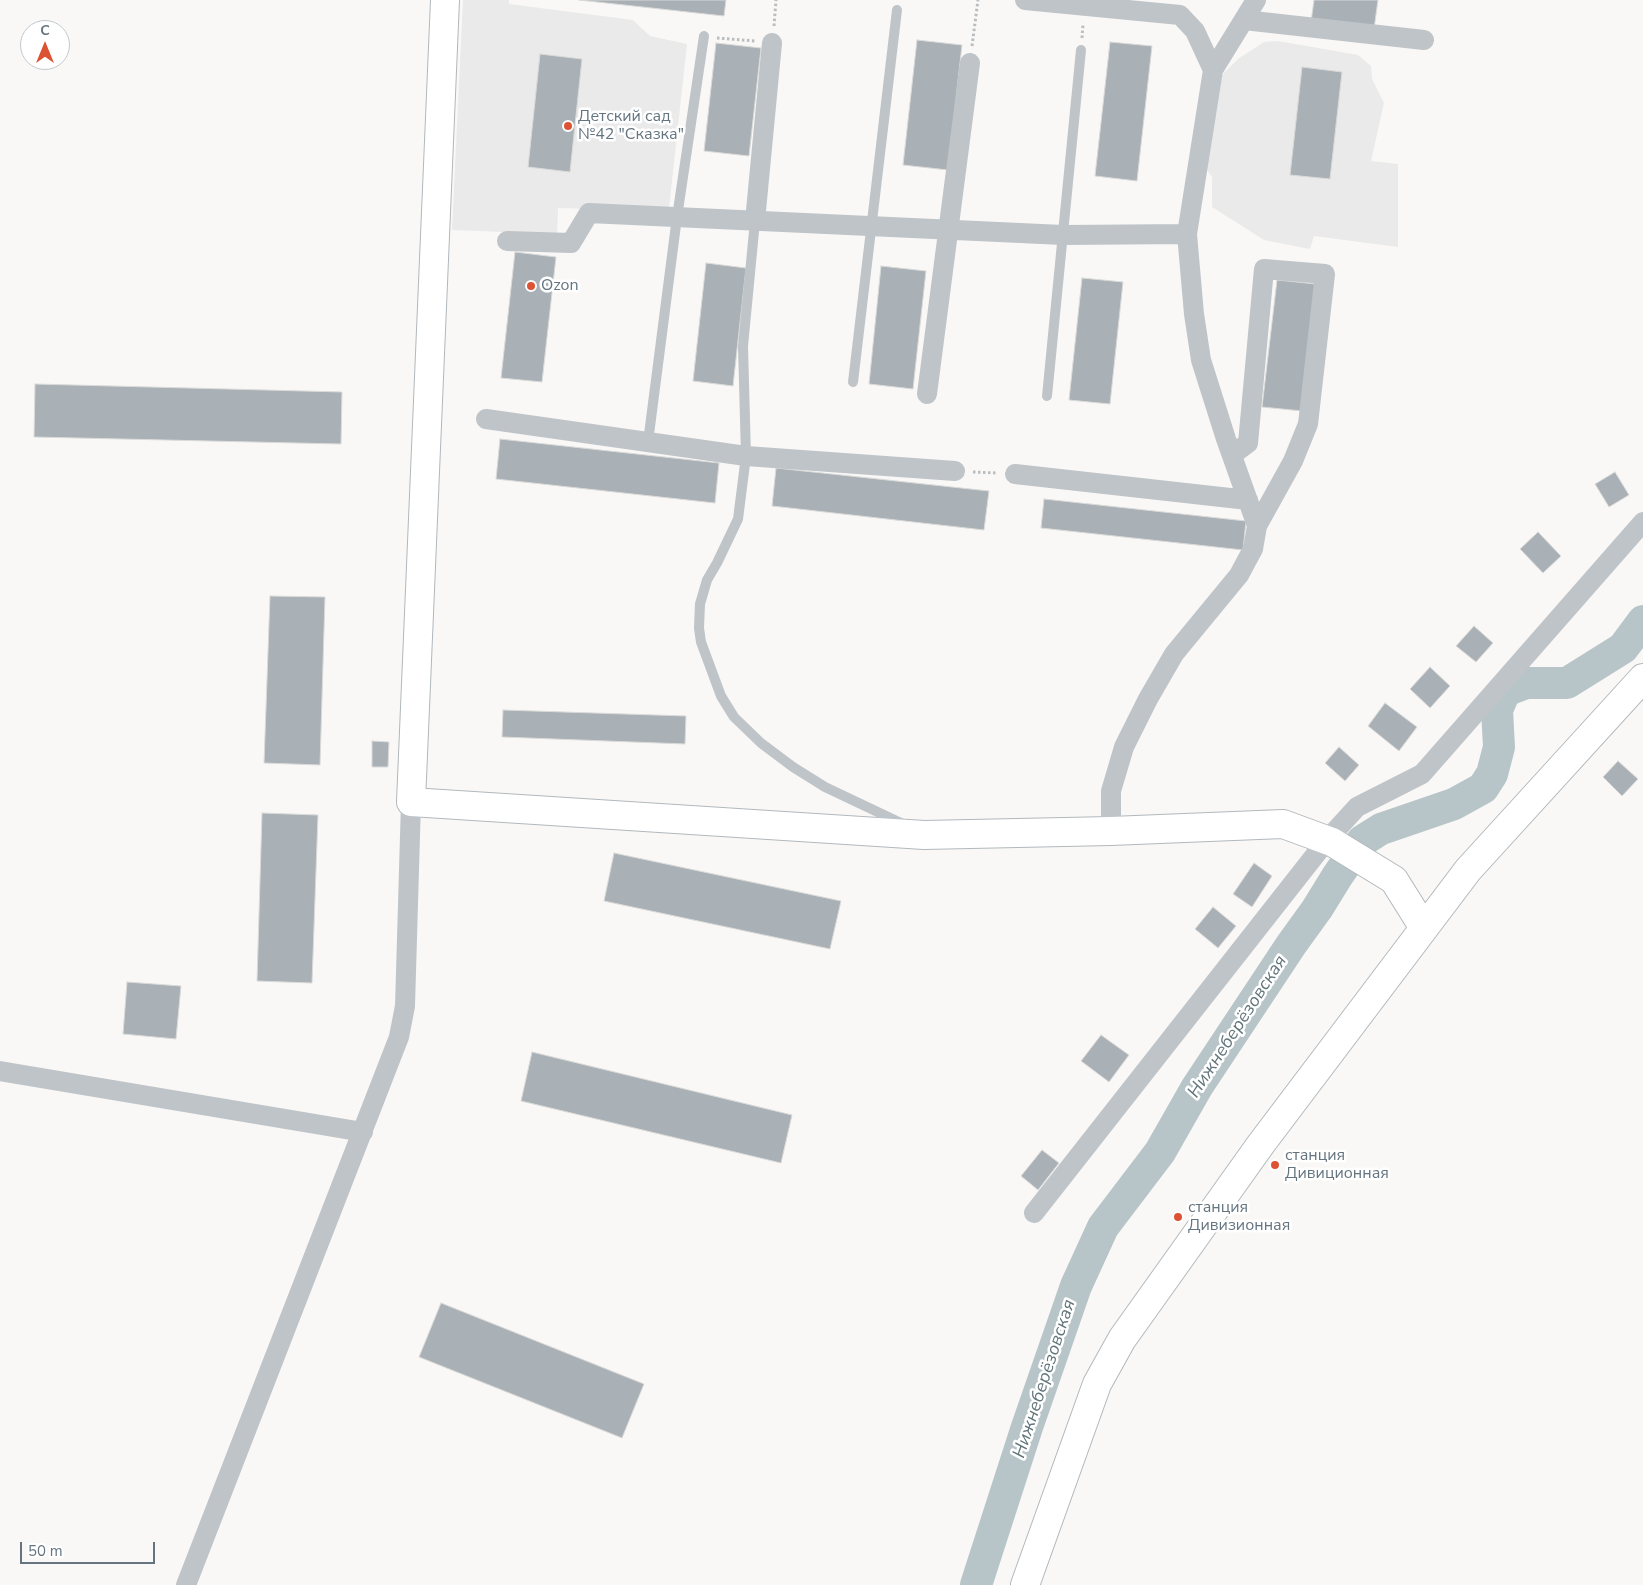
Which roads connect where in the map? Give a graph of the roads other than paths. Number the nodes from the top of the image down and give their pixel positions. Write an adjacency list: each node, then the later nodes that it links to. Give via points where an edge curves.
1 (445, 0): 34 (street)
2 (1024, 0): 4 (street)
3 (1256, 0): 7 (street)
4 (1062, 2): 5 (street, via 1085,6)
5 (1181, 8): 13 (street)
6 (897, 10): 16 (lane)
7 (1244, 20): 9 (street); 13 (street)
8 (704, 36): 14 (lane)
9 (1424, 40)
10 (772, 43): 15 (street)
11 (1081, 50): 19 (lane)
12 (970, 63): 17 (street)
13 (1213, 70): 18 (street)
14 (677, 217): 15 (street); 20 (street, via 589,213 571,242); 25 (lane)
15 (755, 221): 16 (street); 27 (lane, via 743,346)
16 (871, 226): 17 (street); 21 (lane)
17 (948, 230): 19 (street); 22 (street)
18 (1187, 234): 19 (street); 26 (street, via 1201,360)
19 (1063, 235): 23 (lane)
20 (507, 241)
21 (853, 382)
22 (928, 394)
23 (1047, 396)
24 (486, 419): 25 (street)
25 (648, 442): 27 (street)
26 (1232, 455): 30 (street); 32 (street, via 1248,443 1264,269 1325,274 1308,424 1293,461)
27 (746, 456): 28 (street); 36 (lane, via 738,519 707,580 700,604 701,642 721,696 734,718 793,767 825,787)
28 (955, 471)
29 (1015, 474): 30 (street)
30 (1248, 500): 32 (street)
31 (1643, 522): 37 (street, via 1422,774 1357,806)
32 (1257, 526): 35 (street, via 1248,560 1174,654 1124,747 1111,791)
33 (1643, 678): 38 (street, via 1468,870)
34 (411, 802): 36 (street); 40 (street, via 404,1006 399,1037)
35 (1111, 831): 36 (street); 37 (street, via 1283,824)
36 (924, 834)
37 (1327, 840): 38 (street, via 1394,880); 41 (street)
38 (1424, 928): 43 (street, via 1261,1144 1122,1339 1096,1384)
39 (0, 1071): 40 (street)
40 (363, 1132): 42 (street)
41 (1034, 1213)
42 (186, 1585)
43 (1025, 1585)

